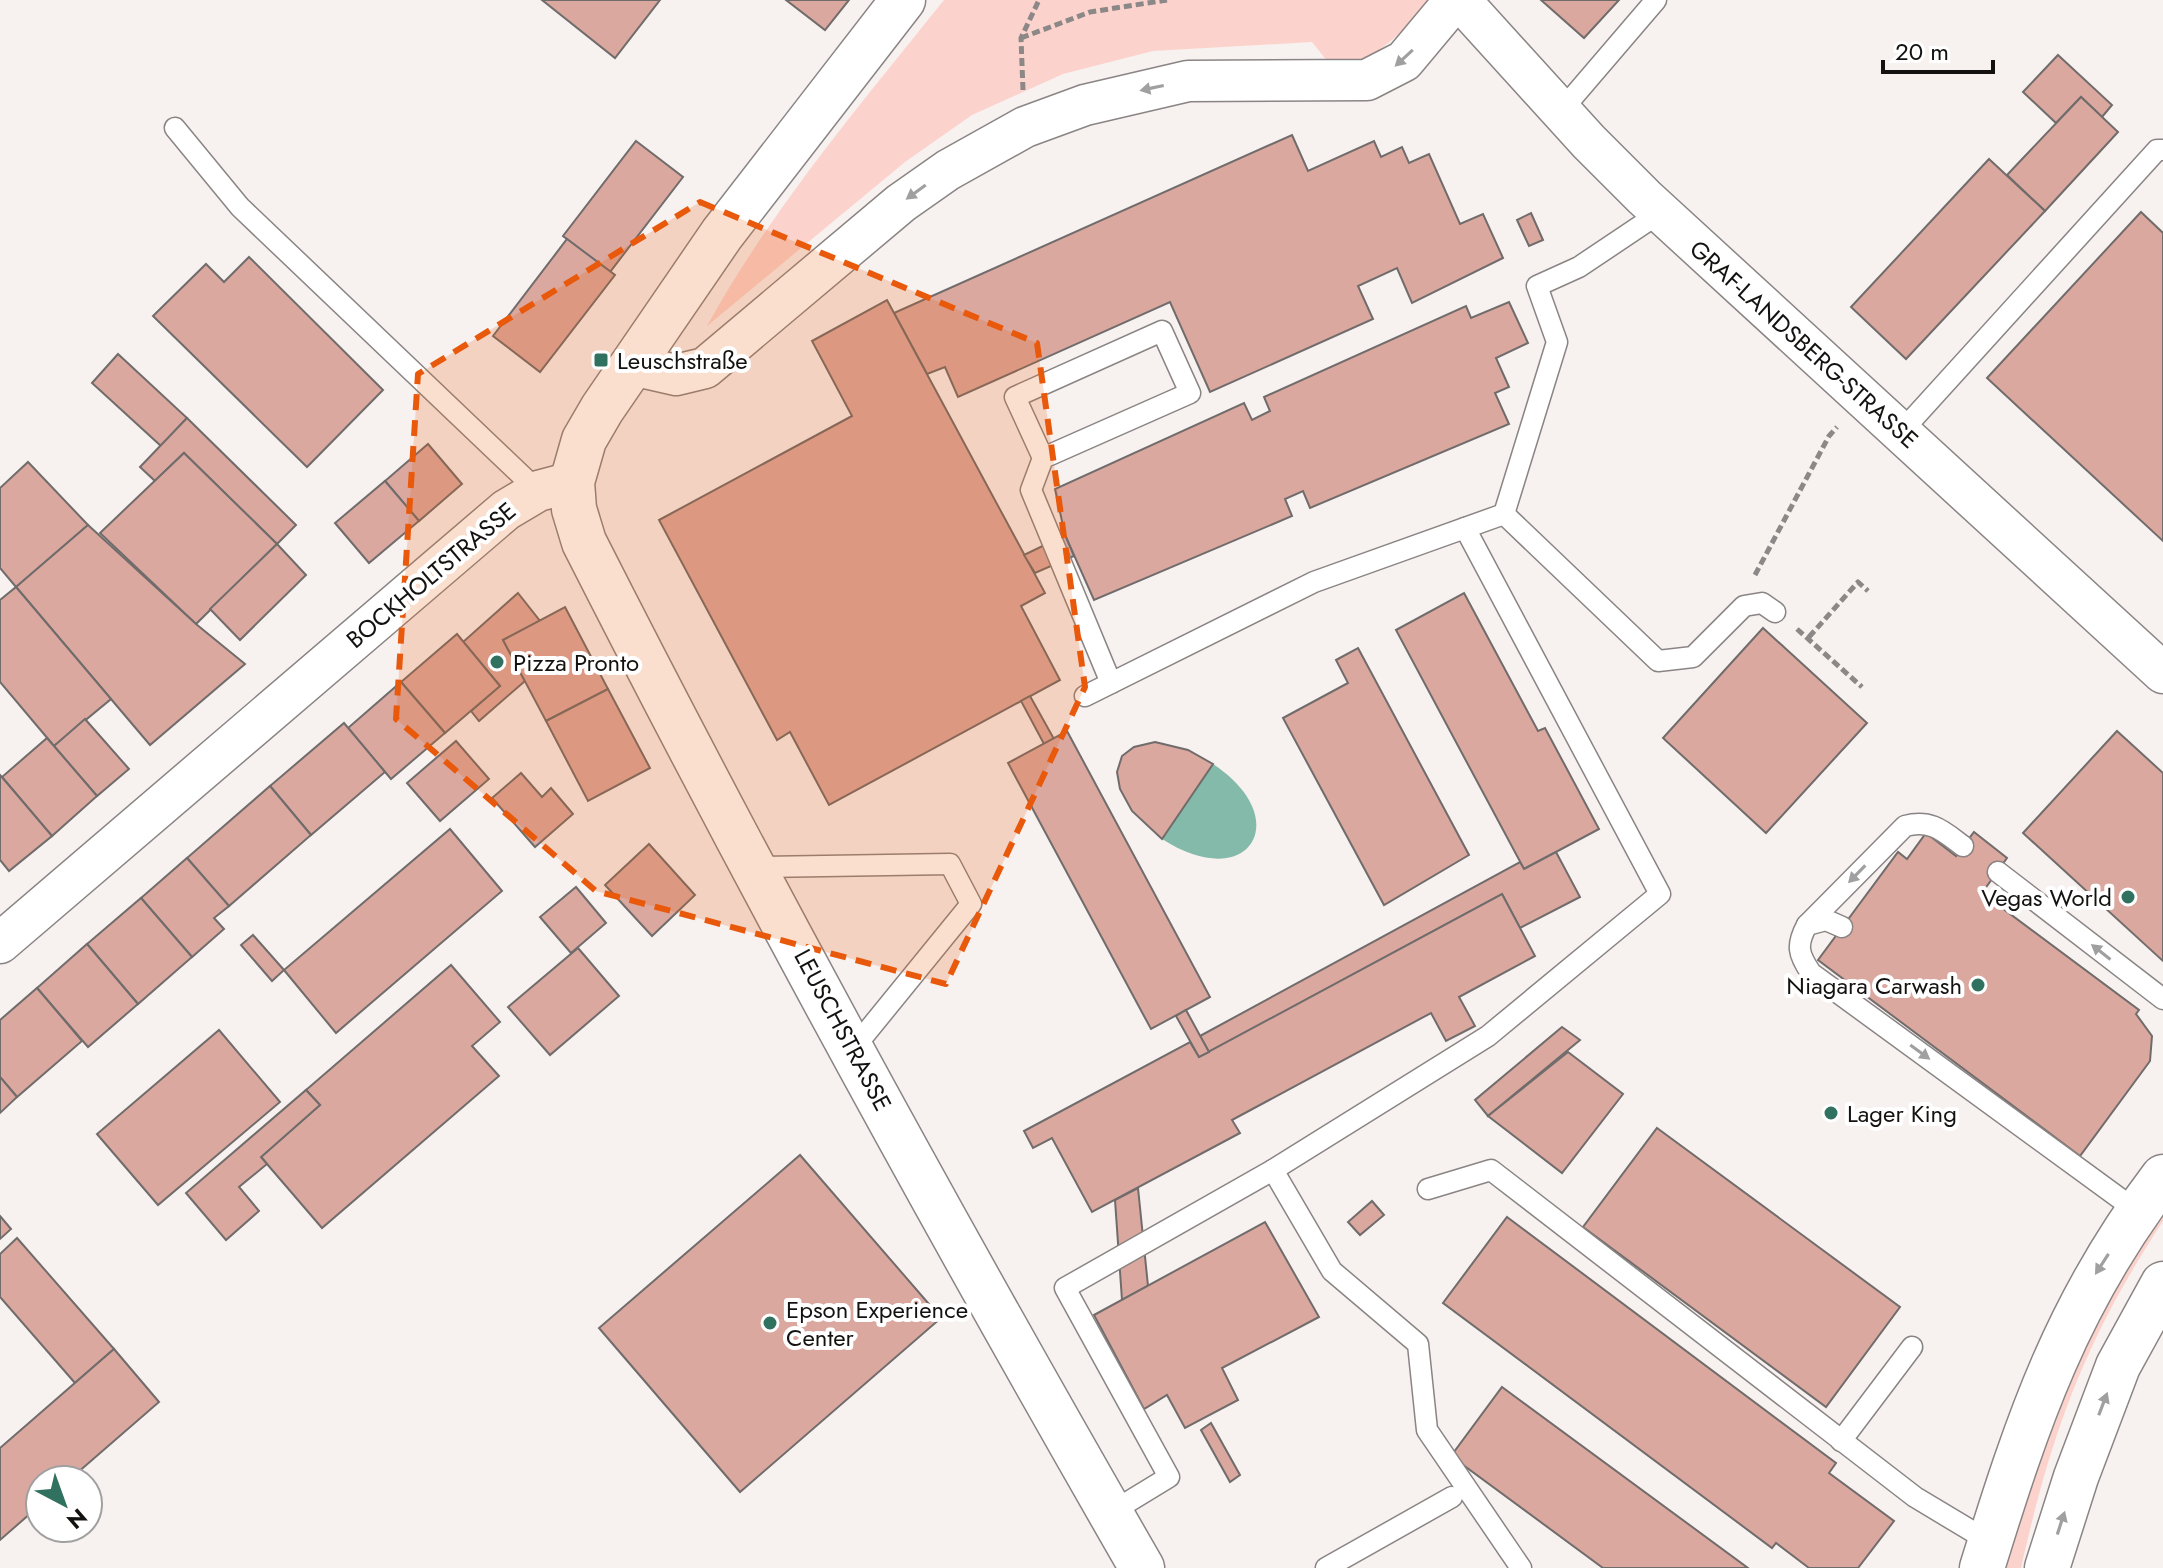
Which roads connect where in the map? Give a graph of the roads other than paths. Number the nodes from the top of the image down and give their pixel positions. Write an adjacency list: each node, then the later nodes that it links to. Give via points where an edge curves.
1 (903, 0): 8 (street, via 722,234)
2 (1458, 0): 4 (street, GRAF-LANDSBERG-STRASSE); 8 (street, one-way to 8, via 1404,61 1367,80 1188,81 1085,105 1025,127 973,154 901,203 705,368 676,375)
3 (1656, 0): 4 (lane)
4 (1561, 111): 7 (street, GRAF-LANDSBERG-STRASSE)
5 (175, 128): 11 (lane, via 240,207)
6 (2163, 150): 9 (lane, via 2157,150)
7 (1661, 212): 9 (street, GRAF-LANDSBERG-STRASSE); 12 (lane, via 1579,267 1537,286 1557,342)
8 (632, 365): 11 (street)
9 (1901, 432): 15 (street, GRAF-LANDSBERG-STRASSE)
10 (1043, 458): 10 (lane, via 1190,393 1162,331 1015,397); 16 (lane, via 1031,490)
11 (555, 486): 19 (street, LEUSCHSTRASSE, via 574,509 584,542); 23 (street, BOCKHOLTSTRASSE, via 506,510)
12 (1504, 514): 13 (lane); 14 (lane, via 1658,661 1693,657 1744,606 1762,603)
13 (1465, 528): 16 (lane, via 1314,582); 26 (lane, via 1660,894 1488,1036)
14 (1775, 612)
15 (2163, 673)
16 (1111, 683): 17 (lane)
17 (1085, 696)
18 (1963, 846): 21 (lane, one-way to 21, via 1935,825 1922,821 1905,826 1888,854)
19 (754, 867): 25 (street, LEUSCHSTRASSE); 25 (lane, via 950,864 971,904)
20 (1998, 872): 24 (lane, one-way to 20)
21 (1807, 925): 22 (lane, via 1826,920); 29 (lane, one-way to 29, via 1798,942 1800,958 1811,973)
22 (1842, 927)
23 (0, 943)
24 (2163, 999)
25 (853, 1049): 34 (street, LEUSCHSTRASSE)
26 (1273, 1170): 34 (lane, via 1065,1288 1169,1477); 38 (lane, via 1332,1271 1418,1344 1427,1430)
27 (2163, 1177): 29 (street)
28 (1428, 1189): 32 (lane, via 1491,1170)
29 (2137, 1211): 35 (street, one-way to 35, via 2095,1275 2056,1353 2025,1430)
30 (2163, 1284): 39 (street, one-way to 30, via 2118,1366)
31 (1912, 1347): 32 (lane)
32 (1841, 1441): 35 (lane)
33 (1452, 1497): 37 (lane)
34 (1110, 1513): 36 (street, LEUSCHSTRASSE)
35 (1986, 1555)
36 (1142, 1568)
37 (1326, 1568)
38 (1521, 1568)
39 (2047, 1568)

